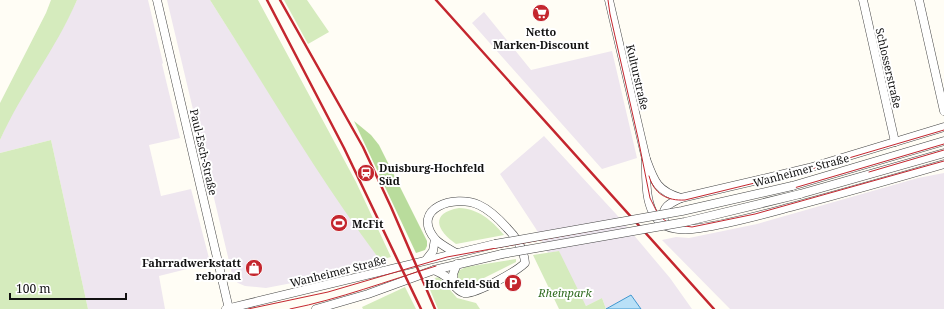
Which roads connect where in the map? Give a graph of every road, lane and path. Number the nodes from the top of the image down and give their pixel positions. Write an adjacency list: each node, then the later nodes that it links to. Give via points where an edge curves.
1 (157, 0): 20 (street, Paul-Esch-Straße)
2 (609, 0): 10 (street, Kulturstraße)
3 (863, 0): 8 (street, Schlosserstraße)
4 (919, 0): 5 (street)
5 (944, 111)
6 (944, 127): 8 (street, Wanheimer Straße)
7 (944, 141): 15 (street, Wanheimer Straße, bridge, via 792,186 682,211)
8 (895, 142): 12 (street, Wanheimer Straße, via 808,168)
9 (944, 153): 17 (street, Wanheimer Straße, bridge, via 800,194 685,222)
10 (646, 159): 12 (street, via 659,188 667,194); 13 (street, via 646,180 651,206 658,219)
11 (944, 164): 13 (street, via 759,216 700,228)
12 (681, 198): 13 (street, Wanheimer Straße, via 668,203 664,209 663,217)
13 (667, 226)
14 (436, 239): 15 (street); 16 (street, via 433,251); 19 (street, via 428,221 433,209 454,201 471,202 497,216 512,232 525,257 525,263 518,270 474,291 462,292)
15 (456, 253): 16 (street, Wanheimer Straße)
16 (426, 260): 20 (street, Wanheimer Straße)
17 (457, 264): 18 (street, Wanheimer Straße); 19 (street)
18 (434, 270): 19 (street); 21 (street, Wanheimer Straße, via 368,294)
19 (453, 283)
20 (228, 309)
21 (316, 309)

